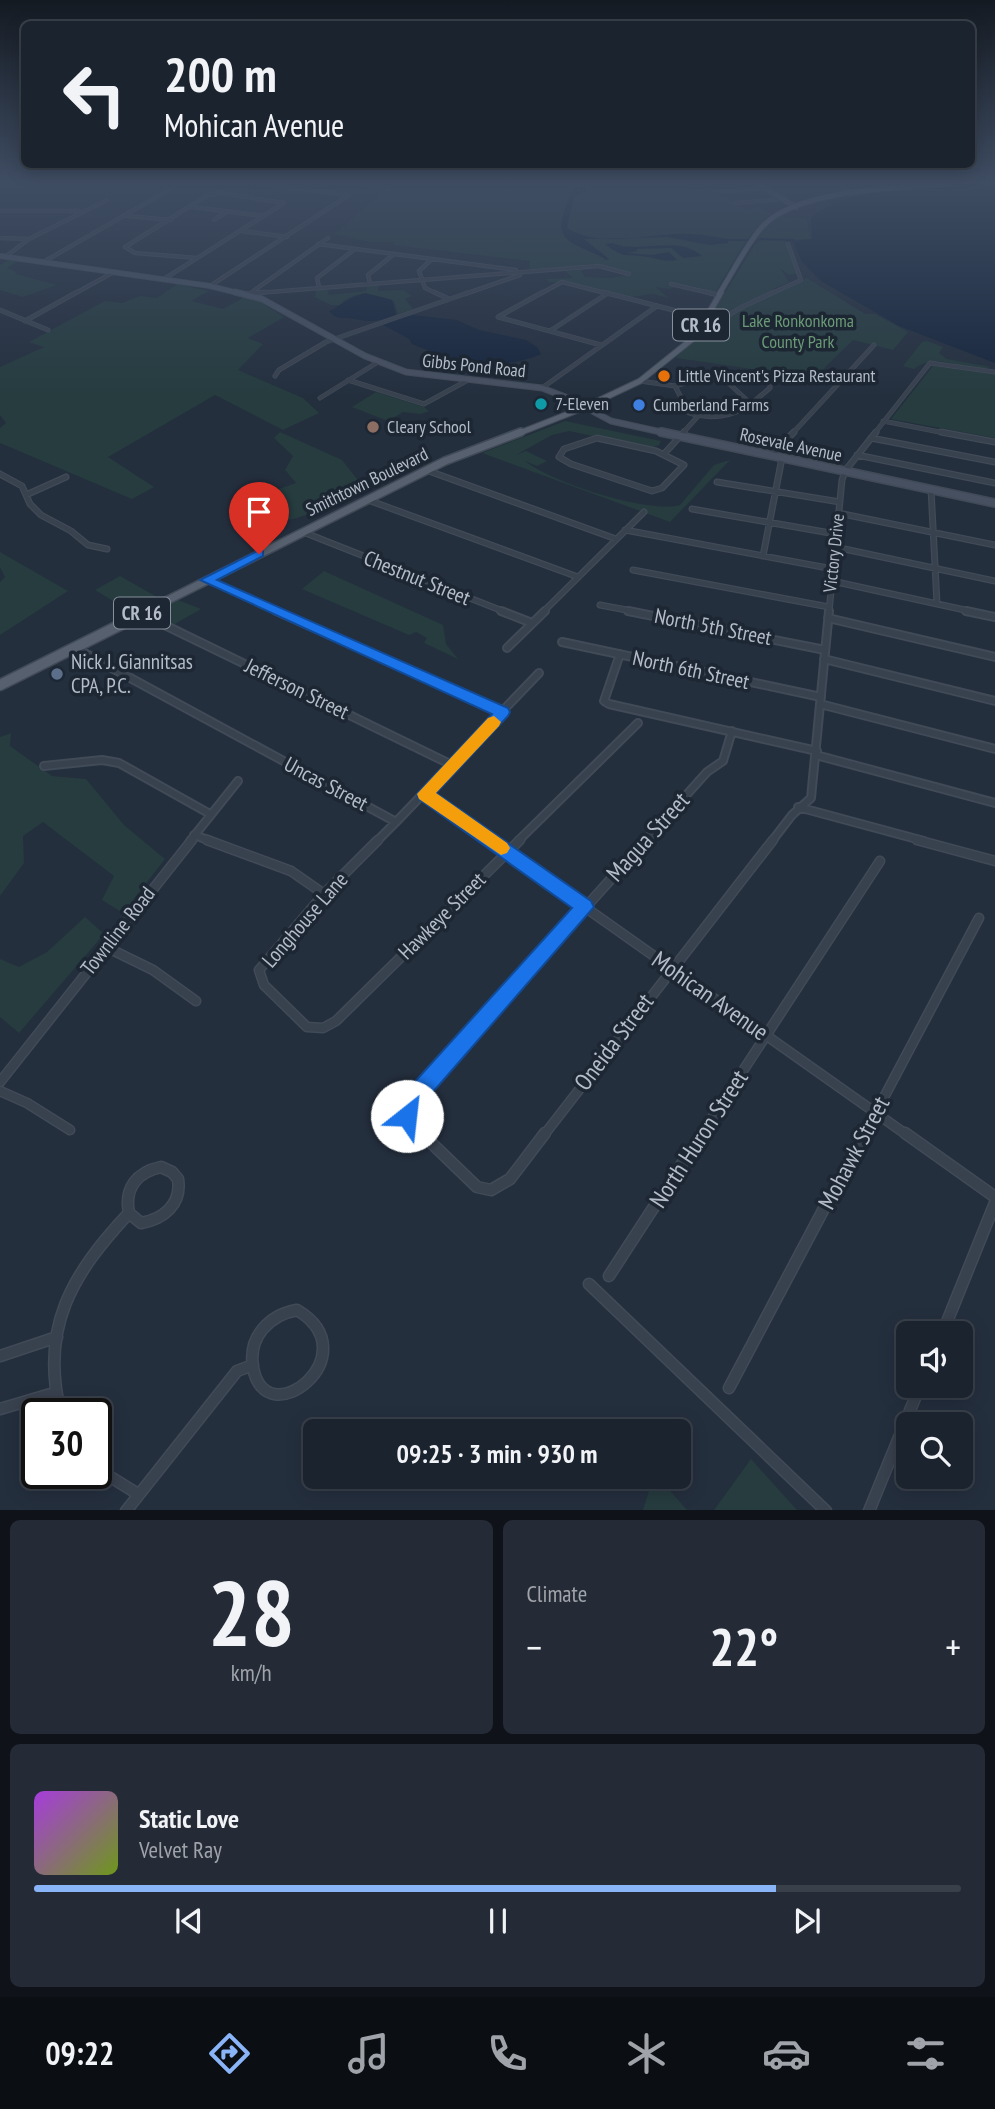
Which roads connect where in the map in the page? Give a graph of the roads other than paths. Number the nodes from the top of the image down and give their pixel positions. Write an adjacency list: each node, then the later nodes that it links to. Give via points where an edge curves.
1 (57, 254): 14 (street)
2 (166, 254): 12 (street)
3 (203, 254): 12 (street)
4 (260, 254): 22 (street)
5 (304, 254): 24 (street)
6 (348, 254): 23 (street, via 317,278)
7 (394, 254): 20 (street, via 368,275)
8 (398, 254): 13 (street)
9 (745, 254): 27 (main road, Smithtown Boulevard / CR 16)
10 (792, 254): 35 (street, via 801,280 740,308)
11 (2, 257): 14 (street, Gibbs Pond Road)
12 (197, 258): 18 (street)
13 (432, 259): 16 (street); 19 (street, via 419,271)
14 (45, 261): 15 (street, Gibbs Pond Road)
15 (114, 272): 18 (street, Gibbs Pond Road); 32 (street)
16 (528, 272): 17 (street, via 598,267); 19 (street); 28 (street)
17 (629, 274)
18 (164, 279): 22 (street, Gibbs Pond Road)
19 (421, 280): 20 (street); 28 (street, via 425,288)
20 (370, 283): 23 (street)
21 (671, 284): 27 (street)
22 (210, 286): 26 (street, Gibbs Pond Road)
23 (319, 287): 24 (street)
24 (251, 293): 26 (street)
25 (608, 293): 29 (street); 34 (street); 34 (street, via 562,282 498,317)
26 (241, 294): 36 (street, Gibbs Pond Road, via 262,299)
27 (718, 296): 31 (main road, Smithtown Boulevard / CR 16)
28 (449, 299): 36 (street)
29 (657, 306): 31 (street); 37 (street)
30 (0, 310): 32 (street)
31 (704, 318): 35 (main road, Smithtown Boulevard / CR 16)
32 (25, 321): 33 (street)
33 (48, 330)
34 (550, 331): 37 (street)
35 (695, 336): 45 (main road, Smithtown Boulevard / CR 16)
36 (334, 339): 39 (street, Gibbs Pond Road); 41 (street, via 305,353)
37 (601, 345): 47 (street)
38 (874, 345): 58 (street)
39 (378, 362): 43 (street); 44 (street, Gibbs Pond Road, via 417,375)
40 (995, 372): 52 (street, Victory Drive, via 930,363)
41 (275, 376)
42 (723, 378): 46 (street, via 709,376); 49 (street); 49 (street, via 770,383)
43 (348, 380): 44 (street, via 424,404); 48 (street)
44 (468, 380): 47 (street, Gibbs Pond Road)
45 (640, 380): 46 (street); 50 (main road, Smithtown Boulevard / CR 16)
46 (675, 386): 51 (street, via 689,413)
47 (542, 388): 50 (street, Gibbs Pond Road)
48 (320, 398)
49 (751, 404): 51 (street, via 735,413)
50 (583, 408): 53 (street, Rosevale Avenue, via 611,421); 61 (main road, Smithtown Boulevard / CR 16)
51 (698, 416): 53 (street)
52 (883, 421): 54 (street, Victory Drive); 55 (street)
53 (681, 436): 56 (street); 58 (street, Rosevale Avenue)
54 (871, 438): 57 (street, Victory Drive); 60 (street)
55 (995, 442)
56 (664, 454): 56 (street, via 597,438 564,449 559,457 652,491 663,488 684,465)
57 (857, 455): 62 (street, Victory Drive); 66 (street)
58 (772, 456): 59 (street, Rosevale Avenue)
59 (782, 458): 62 (street, Rosevale Avenue); 68 (street)
60 (995, 462)
61 (426, 470): 70 (main road, Smithtown Boulevard / CR 16); 81 (street)
62 (845, 471): 67 (street, Rosevale Avenue); 71 (street, Victory Drive)
63 (0, 474): 69 (street, via 22,486)
64 (66, 477): 69 (street)
65 (717, 482): 68 (street)
66 (995, 483)
67 (931, 489): 72 (street, Rosevale Avenue); 79 (street)
68 (776, 491): 71 (street); 76 (street)
69 (26, 495): 84 (street, via 41,515 88,545)
70 (368, 500): 78 (main road, Smithtown Boulevard / CR 16); 89 (street)
71 (840, 502): 75 (street, Victory Drive)
72 (995, 503)
73 (692, 509): 76 (street)
74 (644, 513): 77 (street)
75 (838, 513): 79 (street); 80 (street, Victory Drive)
76 (770, 522): 80 (street); 85 (street)
77 (625, 530): 81 (street); 85 (street)
78 (303, 532): 90 (main road, Smithtown Boulevard / CR 16); 99 (street, Chestnut Street)
79 (933, 533): 82 (street); 86 (street)
80 (836, 534): 83 (street, Victory Drive)
81 (616, 539): 89 (street)
82 (995, 545)
83 (835, 547): 86 (street); 87 (street, Victory Drive)
84 (107, 549)
85 (763, 556): 87 (street)
86 (934, 568): 92 (street); 93 (street)
87 (833, 569): 91 (street, Victory Drive)
88 (634, 570): 95 (street)
89 (578, 577): 99 (street)
90 (207, 580): 96 (main road, Smithtown Boulevard / CR 16); 111 (street)
91 (832, 581): 93 (street); 95 (street, Victory Drive)
92 (995, 581)
93 (937, 604): 97 (street)
94 (600, 605): 103 (street, North 5th Street)
95 (829, 607): 98 (street, Victory Drive)
96 (141, 614): 101 (main road, Smithtown Boulevard / CR 16); 116 (street, Jefferson Street)
97 (995, 617)
98 (828, 618): 103 (street, Victory Drive); 105 (street)
99 (532, 623): 102 (street)
100 (562, 642): 104 (street, North 6th Street)
101 (75, 648): 108 (main road, Smithtown Boulevard / CR 16); 123 (street, Uncas Street)
102 (507, 648)
103 (825, 650): 106 (street, Victory Drive)
104 (620, 654): 109 (street, North 6th Street); 113 (street, via 604,701)
105 (995, 657)
106 (824, 659): 109 (street, Victory Drive); 110 (street)
107 (539, 673): 111 (street)
108 (0, 685)
109 (820, 701): 114 (street, North 6th Street); 115 (street, Victory Drive)
110 (995, 701)
111 (503, 712): 116 (street)
112 (638, 723): 125 (street, Hawkeye Street)
113 (732, 732): 115 (street); 129 (street, Magua Street, via 727,759 707,772)
114 (995, 749)
115 (816, 753): 120 (street); 121 (street, Victory Drive, via 811,798)
116 (452, 765): 119 (street)
117 (44, 766): 122 (street, via 102,760 119,764)
118 (238, 781): 122 (street, Townline Road)
119 (425, 794): 123 (street); 125 (street, Mohican Avenue)
120 (995, 803)
121 (798, 807): 127 (street); 132 (street, Oneida Street)
122 (210, 814): 124 (street, Townline Road)
123 (396, 822): 128 (street, Longhouse Lane)
124 (194, 835): 128 (street, via 291,872); 131 (street, Townline Road)
125 (507, 852): 129 (street, Mohican Avenue); 134 (street, Hawkeye Street)
126 (880, 861): 135 (street, North Huron Street)
127 (995, 861)
128 (324, 894): 134 (street, Longhouse Lane, via 259,970 264,985 307,1027 327,1028)
129 (585, 907): 132 (street, Mohican Avenue); 140 (street, Magua Street, via 409,1104 407,1116 412,1125 477,1187 499,1189)
130 (979, 918): 138 (street, Mohawk Street)
131 (106, 947): 133 (street, via 137,959); 136 (street, Townline Road)
132 (670, 968): 135 (street, Mohican Avenue); 140 (street, Oneida Street)
133 (195, 1001)
134 (336, 1021)
135 (767, 1036): 138 (street, Mohican Avenue); 144 (street, North Huron Street)
136 (0, 1082)
137 (0, 1091): 139 (street)
138 (876, 1112): 141 (street, Mohican Avenue); 150 (street, Mohawk Street)
139 (70, 1130)
140 (510, 1178)
141 (995, 1198)
142 (995, 1203): 146 (street)
143 (129, 1213): 143 (street, via 141,1223 167,1214 178,1198 175,1173 169,1168 152,1168 136,1178 127,1196); 147 (street, via 97,1246 77,1279)
144 (609, 1276)
145 (589, 1284): 158 (street)
146 (947, 1321)
147 (57, 1337): 148 (street); 151 (street)
148 (0, 1356)
149 (253, 1365): 149 (street, via 257,1337 275,1316 297,1310 316,1321 323,1345 321,1359 307,1384 296,1392 273,1394 263,1388); 156 (street, via 237,1371)
150 (729, 1388)
151 (54, 1393): 152 (street); 154 (street)
152 (56, 1398)
153 (915, 1398): 159 (street)
154 (0, 1409)
155 (112, 1478): 156 (street)
156 (138, 1494): 157 (street)
157 (126, 1510)
158 (826, 1510)
159 (869, 1510)

